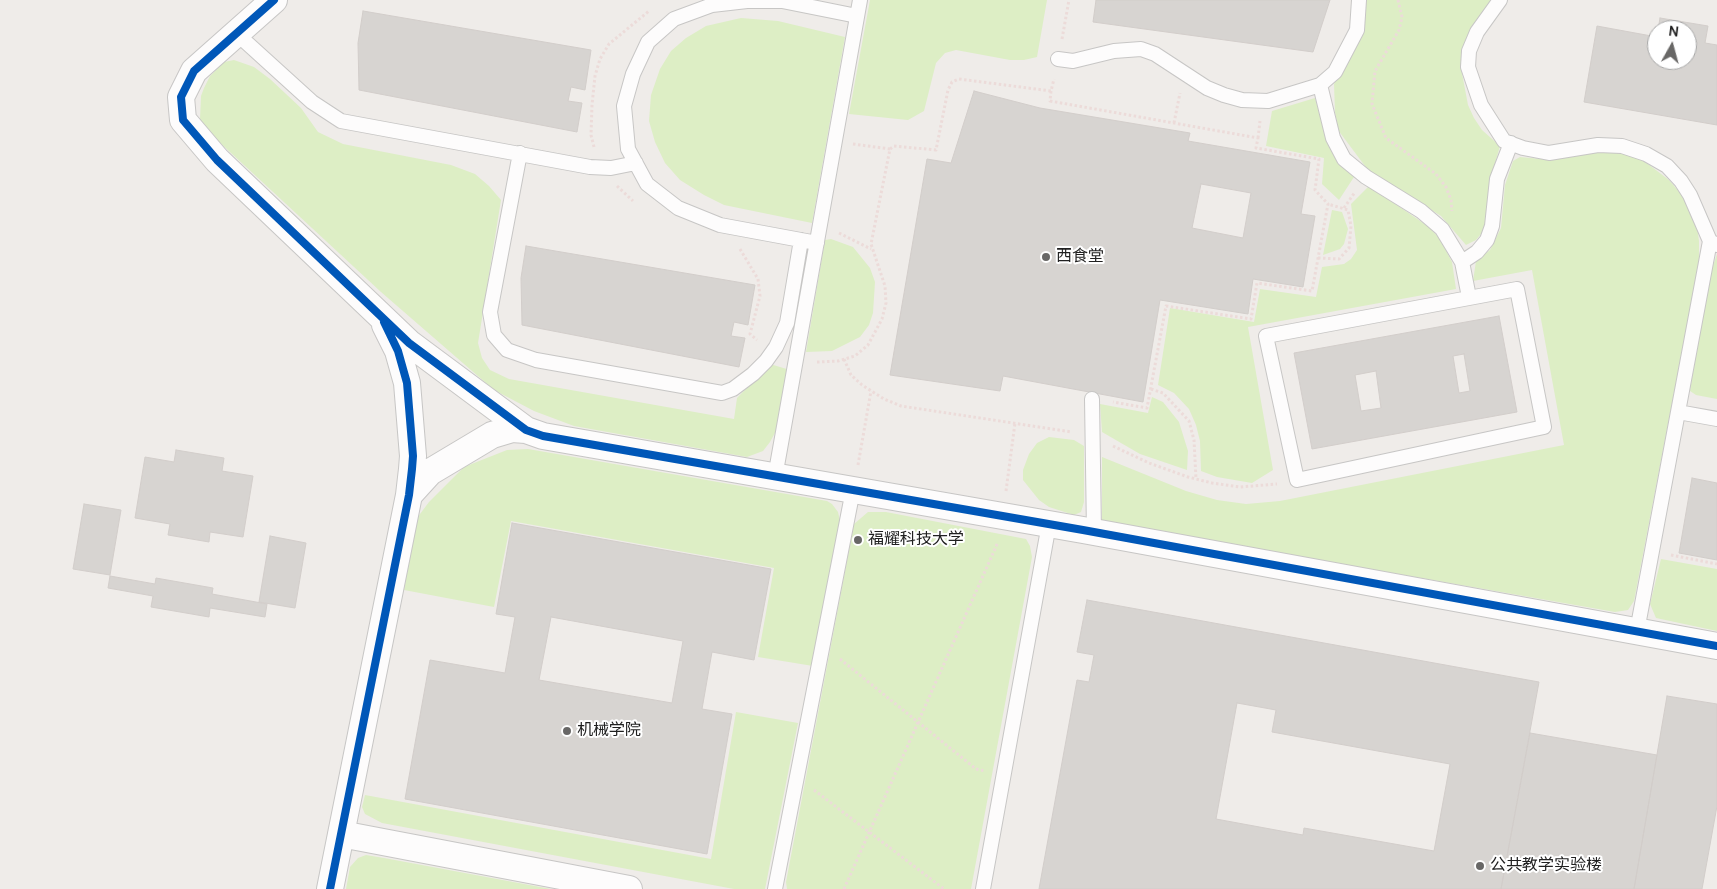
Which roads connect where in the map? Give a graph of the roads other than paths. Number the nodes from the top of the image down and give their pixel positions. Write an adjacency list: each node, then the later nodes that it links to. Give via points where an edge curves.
1 (274, 0): 6 (street)
2 (860, 0): 5 (lane)
3 (1359, 0): 8 (lane, via 1357,30 1335,72)
4 (1500, 0): 9 (lane, via 1477,32 1468,67 1481,105 1494,128 1504,141)
5 (857, 16): 11 (lane, via 782,1 747,1 712,5 674,19 648,42 633,74 624,106 628,149); 13 (lane)
6 (236, 33): 10 (lane, via 312,102 341,121); 17 (street, via 194,71 181,98 183,120 217,160)
7 (1058, 59): 8 (lane, via 1073,61 1114,51 1141,49 1155,54 1207,88 1242,100 1268,100)
8 (1320, 85): 15 (lane, via 1333,138 1344,159 1366,178 1421,211 1442,229)
9 (1511, 143): 14 (lane, via 1549,153 1598,145 1622,146 1646,154 1667,166 1681,181); 15 (lane, via 1497,179 1492,226 1477,252)
10 (520, 153): 11 (lane, via 590,167 611,168); 18 (lane, via 490,312 494,335 507,350 536,360 722,393 754,374)
11 (636, 163): 12 (lane, via 646,184 678,208 720,225)
12 (801, 240): 13 (lane); 18 (lane, via 787,323)
13 (817, 243): 19 (lane)
14 (1714, 243): 21 (lane)
15 (1462, 262): 16 (lane)
16 (1469, 297): 16 (lane, via 1266,336 1297,480 1544,427 1517,289)
17 (380, 316): 23 (street, via 410,343); 26 (street, via 398,351 407,383 413,456)
18 (776, 347): 19 (lane)
19 (796, 358): 24 (lane)
20 (1092, 399): 28 (lane)
21 (1678, 412): 22 (lane); 29 (lane)
22 (1717, 419)
23 (526, 430): 24 (street, via 543,436); 26 (street, via 512,429 492,435 430,472)
24 (776, 476): 25 (street)
25 (853, 490): 27 (street); 34 (lane)
26 (409, 495): 31 (street)
27 (1049, 524): 28 (street); 35 (lane)
28 (1094, 532): 29 (street)
29 (1638, 631): 30 (street)
30 (1717, 646)
31 (341, 834): 32 (street); 33 (street)
32 (330, 889)
33 (629, 889)
34 (774, 889)
35 (983, 889)

